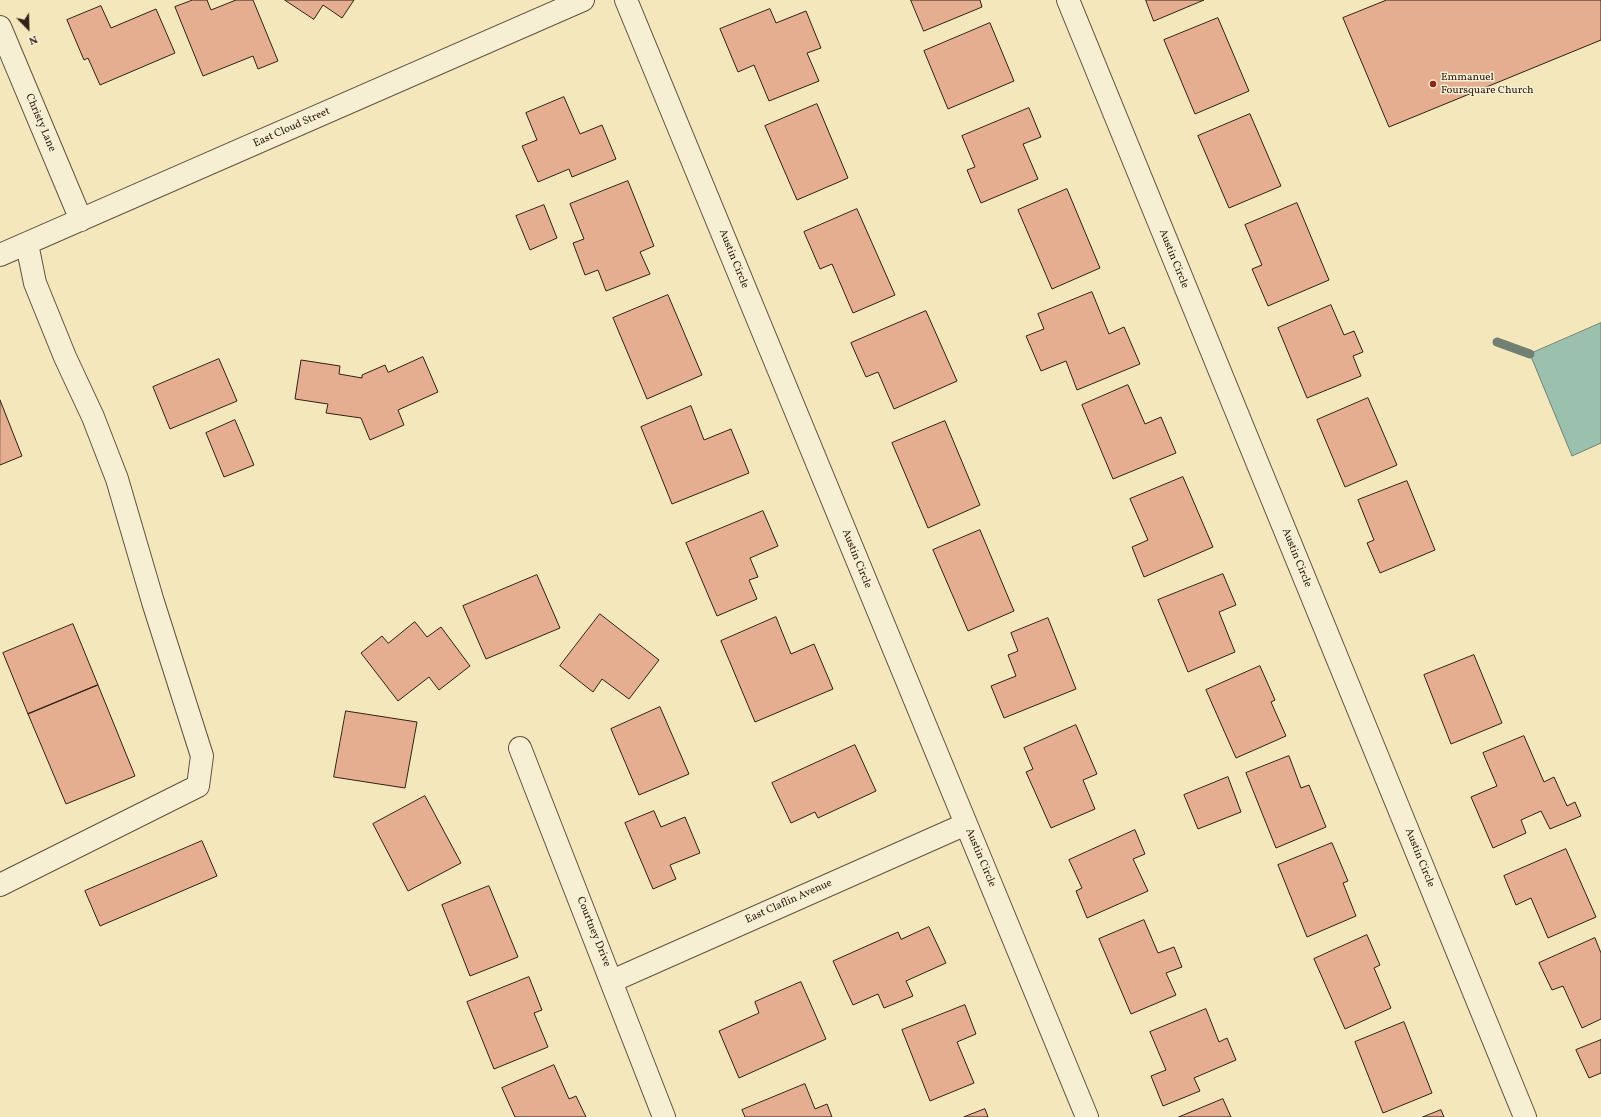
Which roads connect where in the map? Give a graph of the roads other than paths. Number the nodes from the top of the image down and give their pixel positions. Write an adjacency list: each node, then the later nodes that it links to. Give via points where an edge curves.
1 (583, 0): 5 (street, East Cloud Street)
2 (626, 0): 9 (street, Austin Circle)
3 (1068, 0): 14 (street, Austin Circle)
4 (0, 27): 5 (street, Christy Lane)
5 (81, 220): 6 (street, East Cloud Street)
6 (27, 244): 7 (street, East Cloud Street); 10 (street, via 35,283 117,479 202,756 198,786)
7 (0, 255)
8 (520, 748): 11 (street, Courtney Drive)
9 (966, 824): 11 (street, East Claflin Avenue); 13 (street, Austin Circle)
10 (0, 885)
11 (612, 981): 12 (street, Courtney Drive)
12 (664, 1117)
13 (1088, 1117)
14 (1525, 1117)

